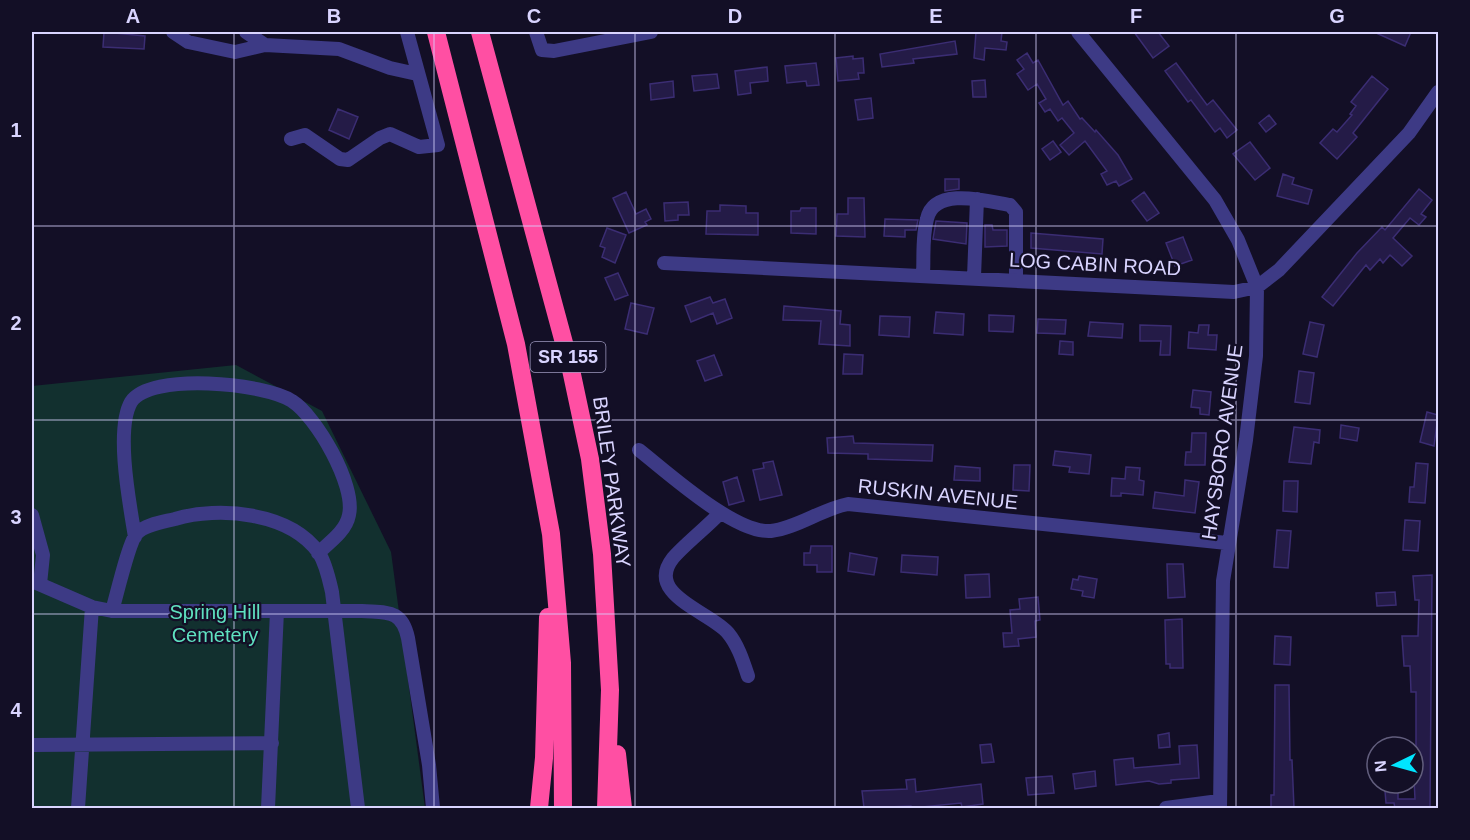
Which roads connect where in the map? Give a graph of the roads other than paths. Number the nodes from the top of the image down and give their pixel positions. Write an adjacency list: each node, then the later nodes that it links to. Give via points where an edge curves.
1 (173, 32): 9 (street, via 188,42 235,52)
2 (246, 32): 9 (street)
3 (407, 32): 10 (street)
4 (436, 32): 22 (highway, SR 155, via 516,344)
5 (480, 32): 32 (highway, BRILEY PARKWAY / SR 155, via 570,365 590,459 602,554)
6 (536, 32): 7 (street, via 542,50 554,51)
7 (651, 32)
8 (1078, 32): 18 (street, HAYSBORO AVENUE, via 1215,200 1242,249)
9 (265, 45): 10 (street, via 339,49)
10 (417, 74): 12 (street, via 438,145 419,147 390,134 348,160 340,159 305,135)
11 (1438, 92): 18 (street, LOG CABIN ROAD, via 1409,133 1360,187 1279,270)
12 (291, 139)
13 (977, 199): 15 (street, via 936,203 927,217); 16 (street); 17 (street, via 1010,205 1016,212)
14 (664, 263): 15 (street, LOG CABIN ROAD)
15 (923, 275): 16 (street, LOG CABIN ROAD)
16 (974, 277): 17 (street, LOG CABIN ROAD)
17 (1016, 280): 18 (street, LOG CABIN ROAD, via 1234,292)
18 (1257, 287): 24 (street, HAYSBORO AVENUE, via 1257,356)
19 (639, 450): 20 (street, RUSKIN AVENUE)
20 (720, 513): 24 (street, RUSKIN AVENUE, via 768,531 848,504); 31 (street, via 674,558 667,569 667,585 675,595 727,631)
21 (32, 515): 26 (street, via 43,555)
22 (551, 534): 41 (highway); 42 (highway, SR 155, via 562,663)
23 (135, 537): 25 (street, via 148,527 184,516 231,513 280,524 305,539); 25 (street, via 125,440 128,408 133,400 157,386 237,385 267,390 291,400 319,429 330,451 346,487 350,508 344,528); 30 (street)
24 (1227, 543): 36 (street, HAYSBORO AVENUE)
25 (318, 553): 29 (street, via 329,578)
26 (36, 582): 27 (street)
27 (92, 607): 30 (street); 34 (street)
28 (277, 611): 29 (street); 30 (street); 33 (street)
29 (334, 611): 39 (street); 40 (street, via 395,614 405,624)
30 (112, 612)
31 (748, 676)
32 (610, 690): 43 (highway, BRILEY PARKWAY / SR 155); 44 (highway)
33 (272, 743): 34 (street); 38 (street)
34 (82, 744): 35 (street); 37 (street)
35 (32, 745)
36 (1220, 805): 45 (street)
37 (78, 808)
38 (268, 808)
39 (358, 808)
40 (433, 808)
41 (539, 808)
42 (563, 808)
43 (606, 808)
44 (623, 808)
45 (1166, 808)

